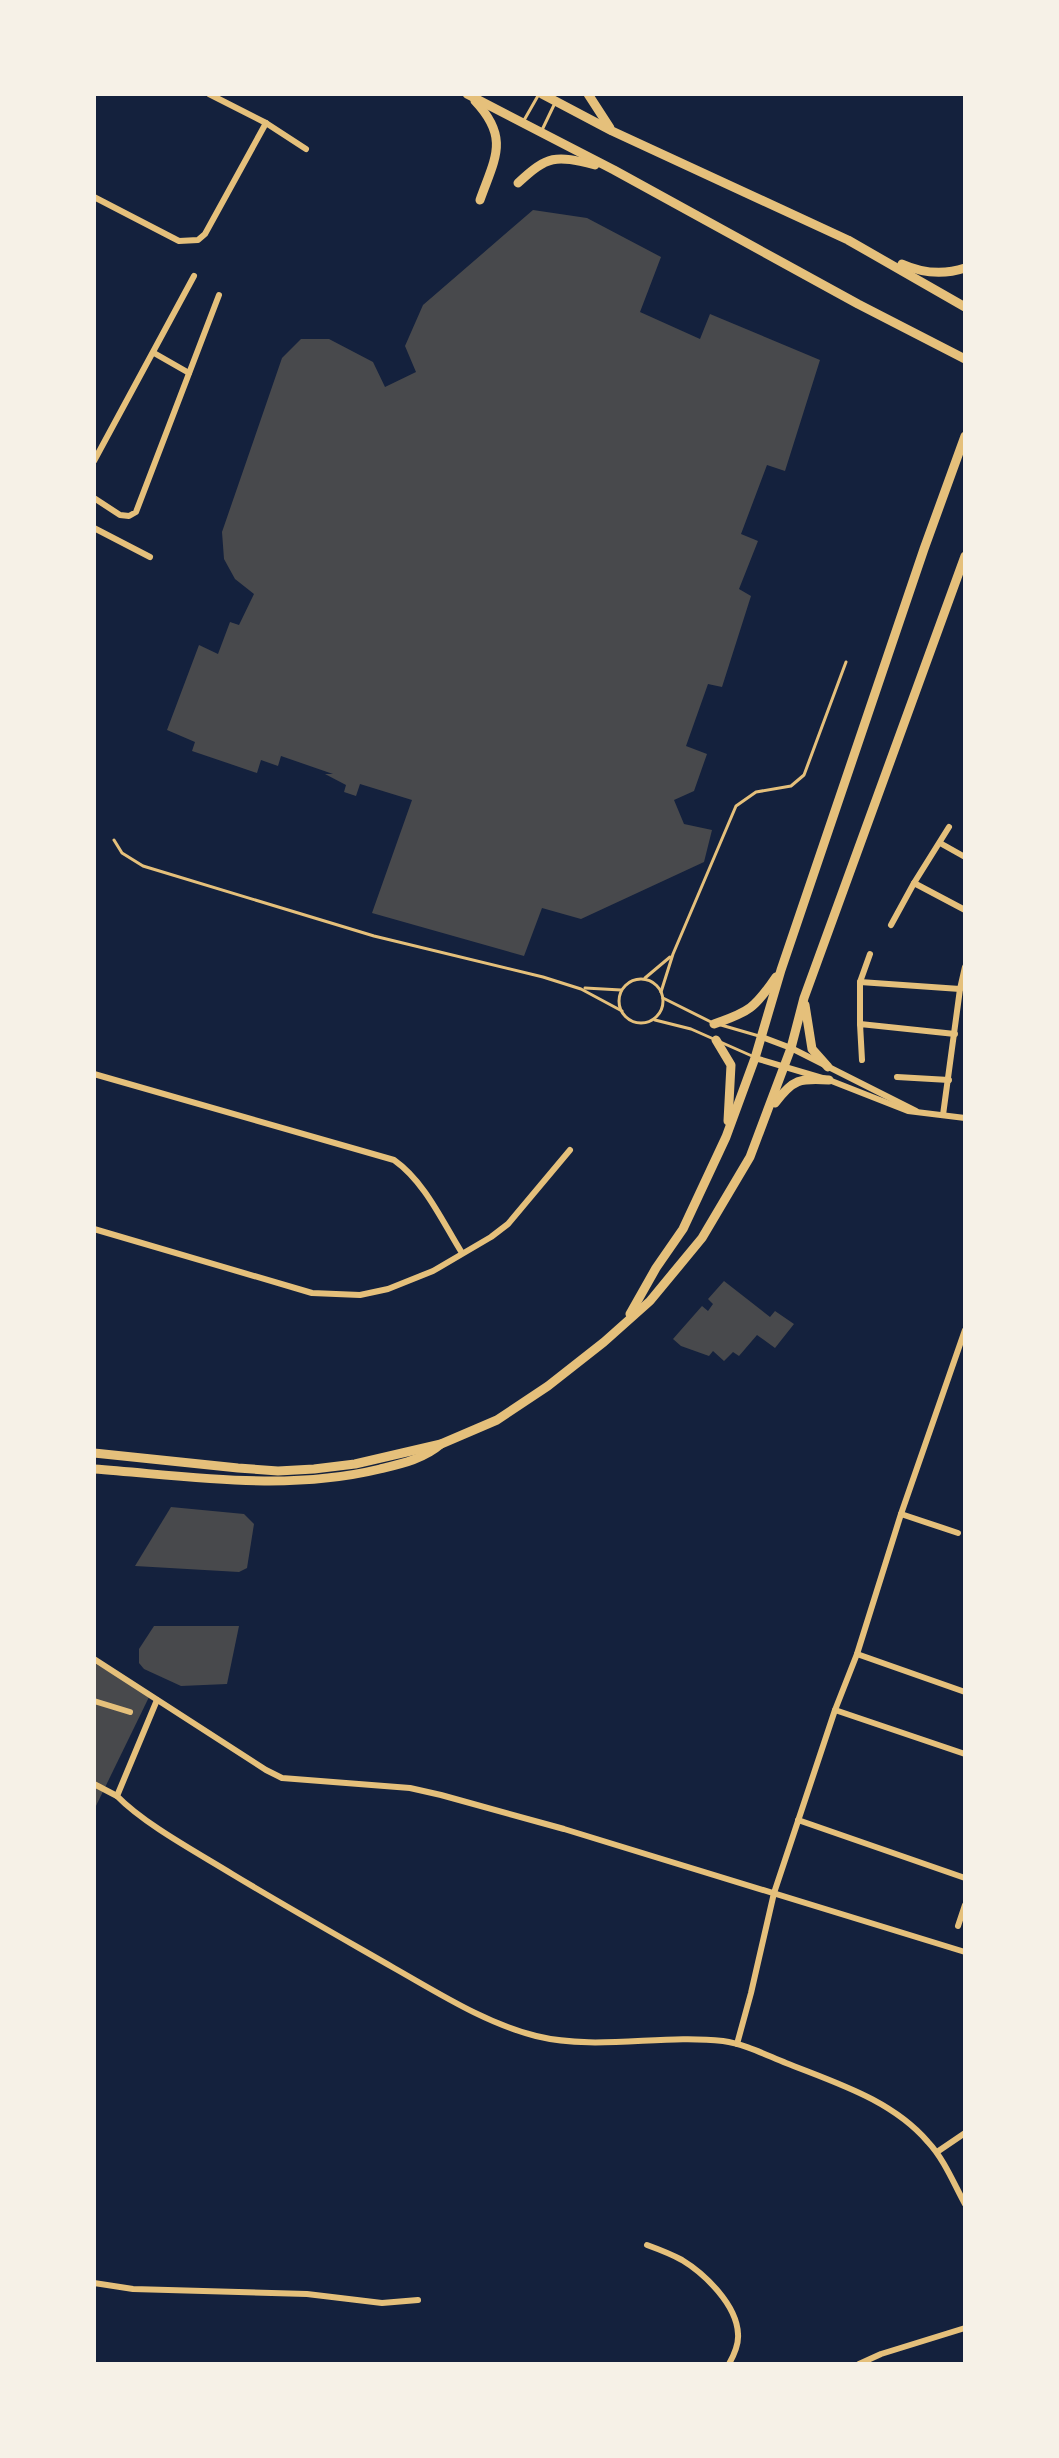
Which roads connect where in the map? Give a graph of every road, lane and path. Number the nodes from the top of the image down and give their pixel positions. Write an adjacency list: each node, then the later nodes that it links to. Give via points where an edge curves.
1 (209, 94): 7 (street)
2 (541, 94): 5 (main road); 6 (lane)
3 (588, 94): 8 (main road)
4 (468, 95): 6 (main road); 14 (main road, via 490,120 498,140)
5 (558, 97): 8 (main road); 9 (lane)
6 (523, 122): 9 (main road)
7 (266, 123): 10 (street); 13 (street, via 198,240 179,241)
8 (612, 131): 15 (main road)
9 (541, 132): 11 (main road)
10 (306, 149)
11 (614, 170): 12 (main road, via 558,158 537,165); 21 (main road)
12 (518, 183)
13 (94, 197)
14 (480, 200)
15 (848, 240): 16 (main road, via 910,268 944,273); 19 (main road)
16 (965, 268)
17 (194, 276): 20 (street)
18 (219, 295): 22 (street)
19 (965, 307)
20 (154, 353): 22 (street); 24 (street)
21 (965, 359)
22 (189, 373): 25 (street, via 136,512 120,515)
23 (965, 436): 40 (main road)
24 (94, 461)
25 (94, 498)
26 (94, 528): 28 (street)
27 (965, 556): 48 (main road)
28 (150, 557)
29 (846, 662): 37 (lane, via 804,775 791,786 756,792 736,806)
30 (949, 827): 32 (street)
31 (114, 840): 43 (lane, via 122,853 143,866 374,936)
32 (940, 843): 33 (street); 34 (street)
33 (965, 857)
34 (914, 883): 35 (street); 36 (street)
35 (965, 910)
36 (891, 925)
37 (673, 954): 41 (lane); 46 (lane)
38 (870, 954): 42 (street)
39 (965, 967): 44 (street)
40 (781, 970): 51 (main road, via 754,1007); 54 (main road)
41 (644, 980): 45 (lane, via 632,981); 46 (lane)
42 (860, 982): 44 (street); 52 (street)
43 (581, 989): 45 (lane); 49 (lane)
44 (960, 989): 53 (street)
45 (622, 990): 49 (lane)
46 (661, 992): 47 (lane)
47 (663, 998): 50 (lane); 51 (lane)
48 (804, 998): 56 (main road); 60 (main road, via 812,1049)
49 (622, 1011): 50 (lane, via 639,1023)
50 (653, 1019): 55 (lane)
51 (714, 1024): 54 (lane)
52 (860, 1024): 53 (street); 58 (street)
53 (955, 1034): 64 (street)
54 (762, 1037): 56 (street); 57 (main road)
55 (716, 1040): 57 (lane); 69 (main road, via 732,1074)
56 (791, 1048): 59 (main road); 60 (street)
57 (755, 1058): 59 (street); 69 (main road)
58 (862, 1060)
59 (785, 1066): 63 (street); 66 (main road)
60 (828, 1067): 65 (street)
61 (94, 1074): 72 (street, via 394,1160 422,1188)
62 (897, 1077): 64 (street)
63 (829, 1080): 65 (street); 66 (main road, via 792,1083)
64 (949, 1080): 67 (street)
65 (916, 1111): 67 (street)
66 (768, 1112): 73 (main road, via 750,1157 702,1238 650,1301)
67 (943, 1115): 68 (street)
68 (965, 1118)
69 (726, 1137): 73 (main road, via 683,1229)
70 (570, 1150): 72 (street, via 508,1224)
71 (94, 1229): 72 (street, via 312,1293 360,1295 388,1289)
72 (462, 1253)
73 (626, 1320): 75 (main road, via 539,1392 497,1420)
74 (965, 1330): 78 (street)
75 (441, 1444): 76 (main road, via 355,1464 278,1471); 77 (main road, via 393,1466 329,1479 236,1481)
76 (94, 1453)
77 (94, 1469)
78 (901, 1514): 79 (street); 80 (street)
79 (958, 1533)
80 (857, 1654): 82 (street); 85 (street)
81 (94, 1659): 83 (street)
82 (965, 1692)
83 (157, 1700): 89 (street); 92 (street, via 282,1778 441,1795)
84 (94, 1701): 86 (street)
85 (835, 1710): 87 (street); 90 (street)
86 (130, 1712)
87 (965, 1754)
88 (94, 1784): 89 (street)
89 (117, 1796): 96 (street, via 252,1886 475,2014 555,2040)
90 (798, 1820): 91 (street); 92 (street)
91 (965, 1878)
92 (774, 1893): 95 (street); 96 (street)
93 (965, 1905): 94 (street)
94 (958, 1926)
95 (965, 1952)
96 (737, 2044): 98 (street, via 869,2098 902,2118)
97 (965, 2133): 98 (street)
98 (937, 2152): 99 (street)
99 (965, 2204)
100 (647, 2245): 104 (street, via 693,2268 731,2311 739,2337)
101 (94, 2283): 102 (street, via 382,2303)
102 (418, 2300)
103 (965, 2328): 105 (street)
104 (729, 2364)
105 (859, 2364)

